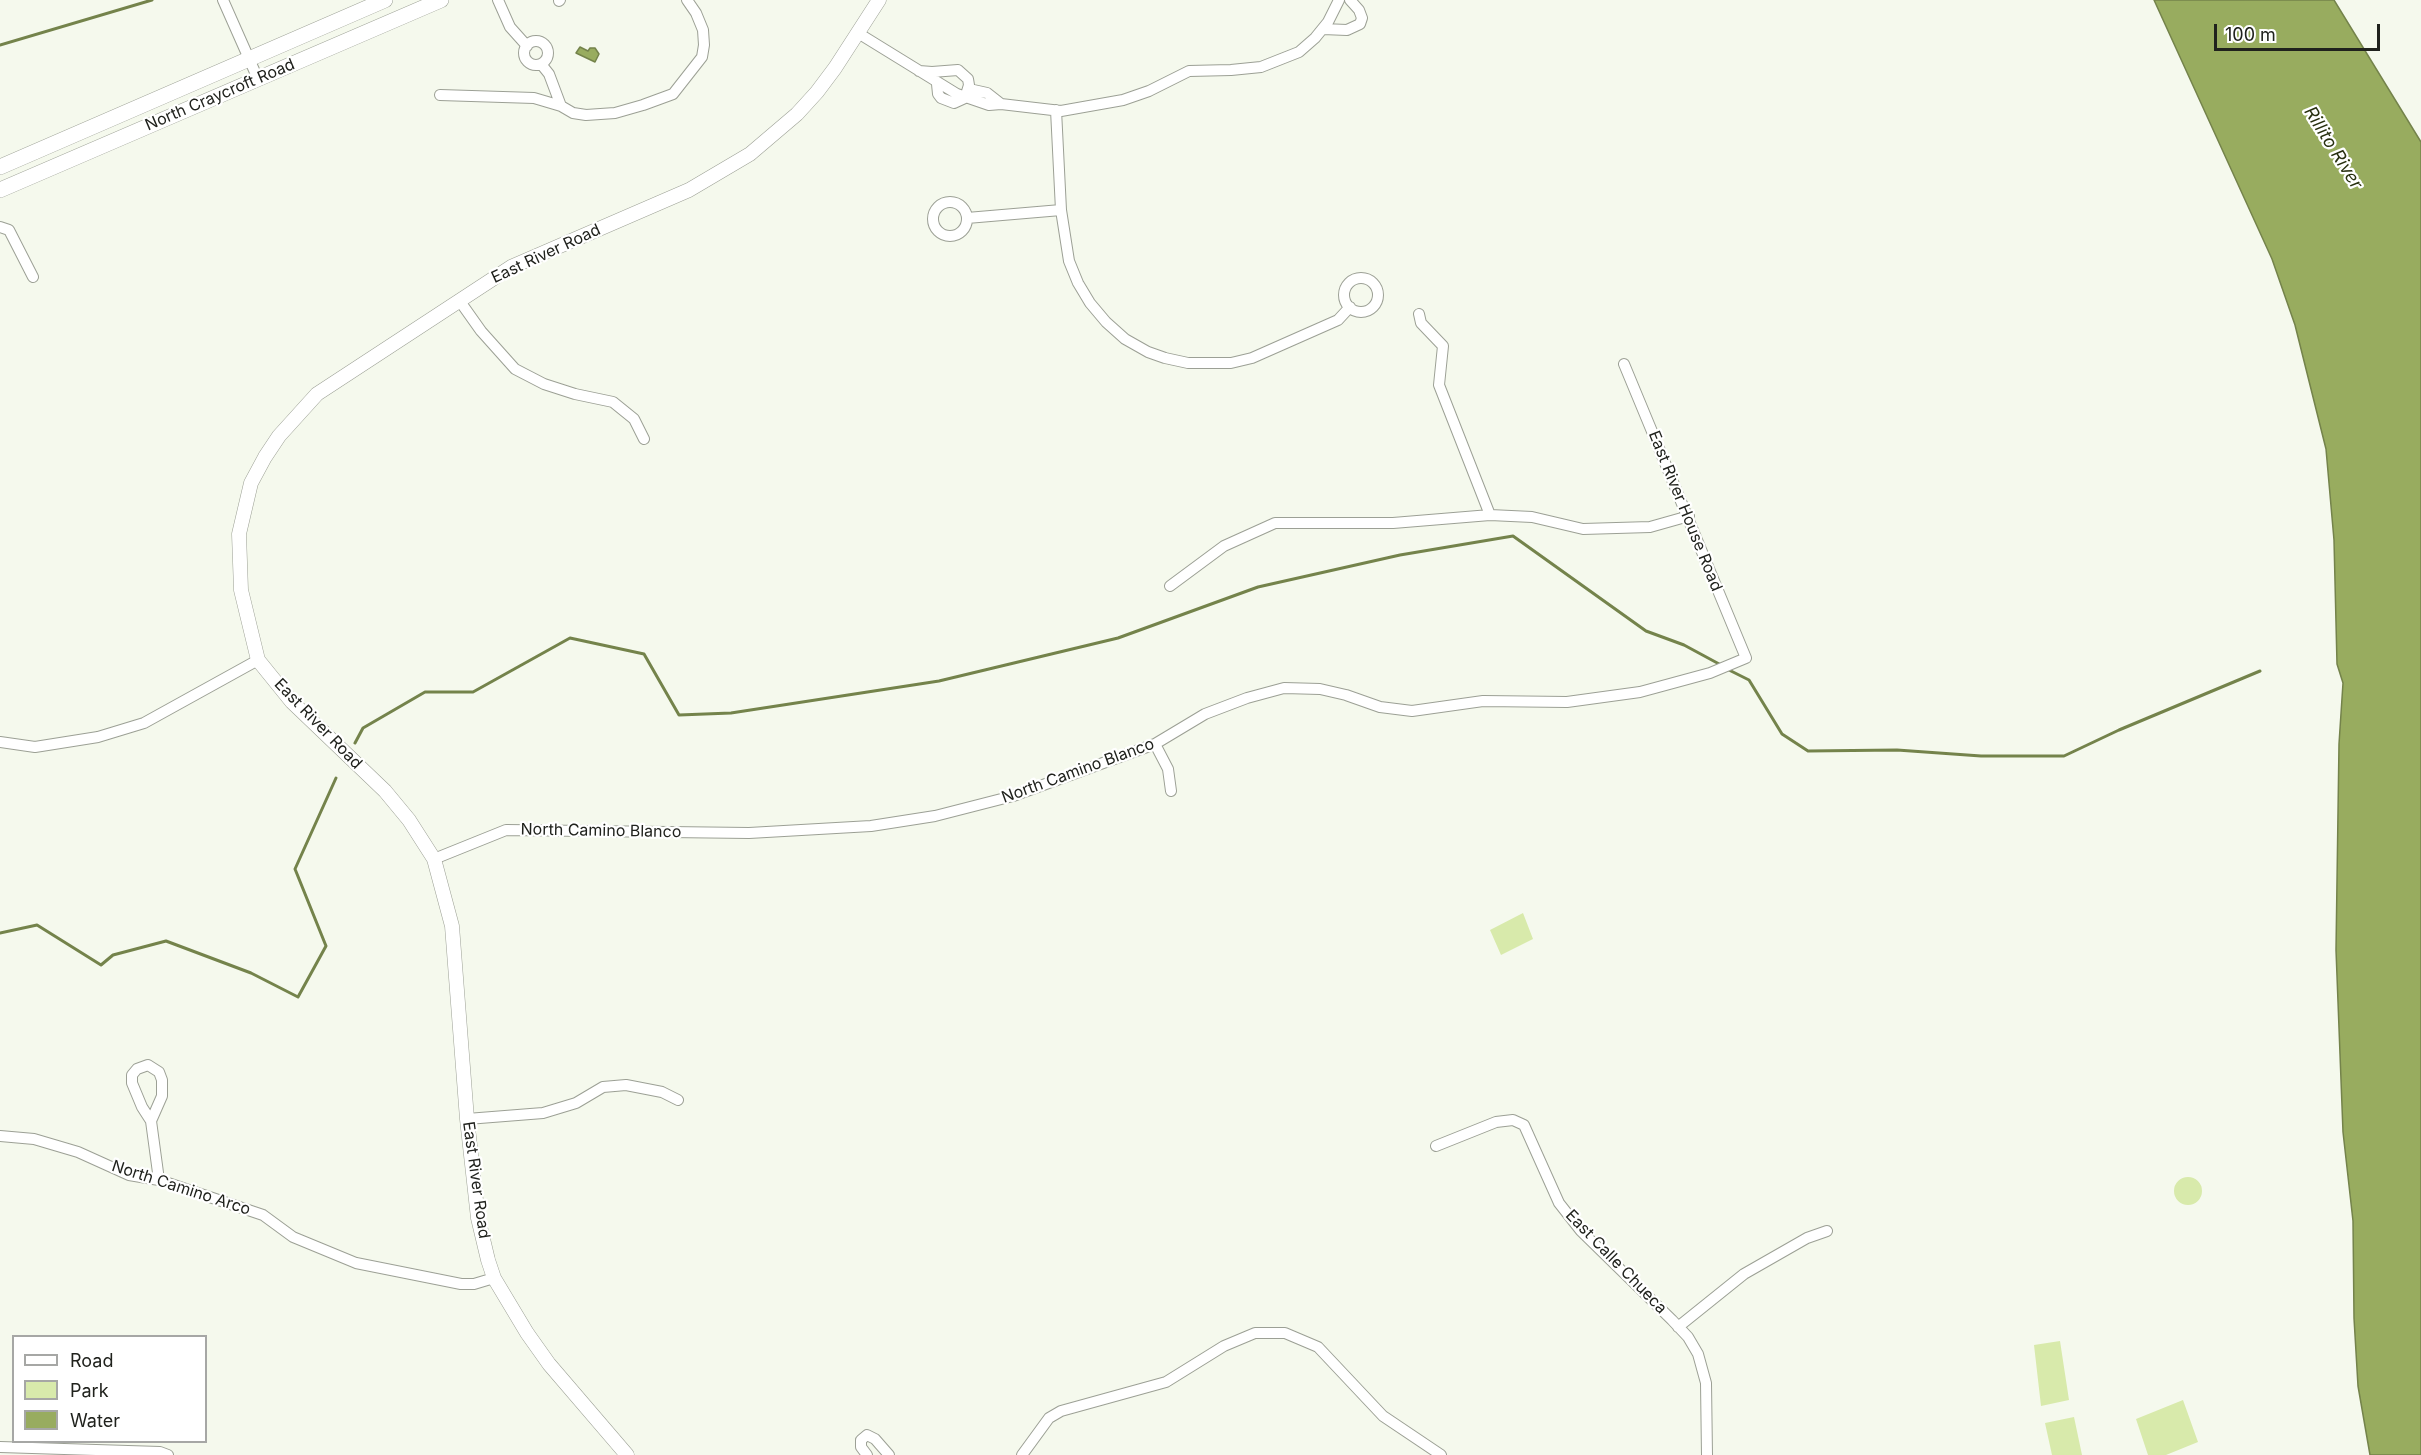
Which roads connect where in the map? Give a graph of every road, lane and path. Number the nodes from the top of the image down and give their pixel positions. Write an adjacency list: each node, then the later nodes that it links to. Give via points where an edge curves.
1 (223, 0): 12 (street)
2 (385, 0): 12 (main road, North Craycroft Road)
3 (441, 0): 15 (main road, North Craycroft Road)
4 (498, 0): 11 (street, via 510,27)
5 (687, 0): 18 (street, via 703,30 704,45 702,57 673,93 615,113 586,115)
6 (879, 0): 10 (street, East River Road)
7 (1339, 0): 9 (street)
8 (1350, 0): 9 (street, via 1359,10 1360,24 1347,30)
9 (1323, 29): 19 (street, via 1299,52 1270,64 1189,71 1123,100)
10 (858, 33): 14 (street); 26 (street, East River Road, via 810,99 750,154 689,190 511,267)
11 (527, 46): 13 (street, via 526,59); 13 (street, via 535,41 546,46 548,57)
12 (249, 59): 15 (street); 20 (main road, North Craycroft Road)
13 (541, 64): 18 (street)
14 (919, 71): 16 (street, via 937,84 938,94 945,101 954,103); 16 (street, via 958,70 968,79)
15 (258, 80): 21 (main road, North Craycroft Road)
16 (967, 94): 19 (street, via 987,93 1001,104)
17 (440, 95): 18 (street, via 534,98)
18 (561, 106)
19 (1056, 110): 22 (street)
20 (0, 167)
21 (0, 190)
22 (1061, 210): 23 (street); 27 (street, via 1069,261 1090,303 1125,339 1148,352 1188,363 1231,363 1252,358 1338,320)
23 (967, 218)
24 (0, 227): 25 (street, via 9,230)
25 (33, 277)
26 (459, 300): 30 (street, via 515,369 564,391 613,402 634,419); 35 (street, East River Road, via 317,394 265,457 251,483 239,534 241,590)
27 (1350, 307)
28 (1419, 314): 31 (street, via 1421,323 1443,346 1439,385)
29 (1624, 364): 32 (street, East River House Road)
30 (644, 439)
31 (1490, 515): 32 (street, via 1532,517 1583,529 1650,527); 33 (street, via 1393,523 1275,523 1224,546)
32 (1689, 516): 34 (street, East River House Road)
33 (1170, 586)
34 (1746, 658): 37 (street, North Camino Blanco, via 1710,673 1640,692 1567,702 1483,701 1412,711 1380,707 1320,688 1284,688 1205,714)
35 (258, 660): 36 (street, via 144,723 100,736 35,747); 39 (street, East River Road, via 292,702 385,791)
36 (0, 742)
37 (1155, 744): 38 (street, via 1168,769); 39 (street, North Camino Blanco, via 1013,796 928,818 871,826 749,833 506,830)
38 (1171, 791)
39 (434, 859): 41 (street, East River Road, via 452,926)
40 (678, 1100): 41 (street, via 662,1092 626,1085 603,1087 576,1103 543,1113)
41 (467, 1119): 47 (street, East River Road, via 478,1218)
42 (151, 1121): 42 (street, via 162,1096 162,1080 159,1072 148,1065 132,1075 135,1092); 45 (street)
43 (0, 1136): 45 (street, North Camino Arco, via 34,1139 78,1152 129,1175)
44 (1436, 1146): 48 (street, East Calle Chueca, via 1496,1122 1513,1120 1524,1125 1558,1203)
45 (159, 1180): 47 (street, North Camino Arco, via 263,1215 293,1237 356,1263 460,1284)
46 (1827, 1231): 48 (street, via 1744,1274)
47 (495, 1278): 51 (street, East River Road, via 549,1364)
48 (1678, 1327): 56 (street, East Calle Chueca, via 1698,1354 1706,1383)
49 (0, 1447): 50 (street)
50 (168, 1455)
51 (627, 1455)
52 (867, 1455): 53 (street, via 861,1447 861,1440 867,1435)
53 (889, 1455)
54 (1022, 1455): 55 (street, via 1049,1418 1061,1411 1166,1382 1224,1346 1255,1333 1285,1333 1318,1347 1383,1416)
55 (1441, 1455)
56 (1707, 1455)

